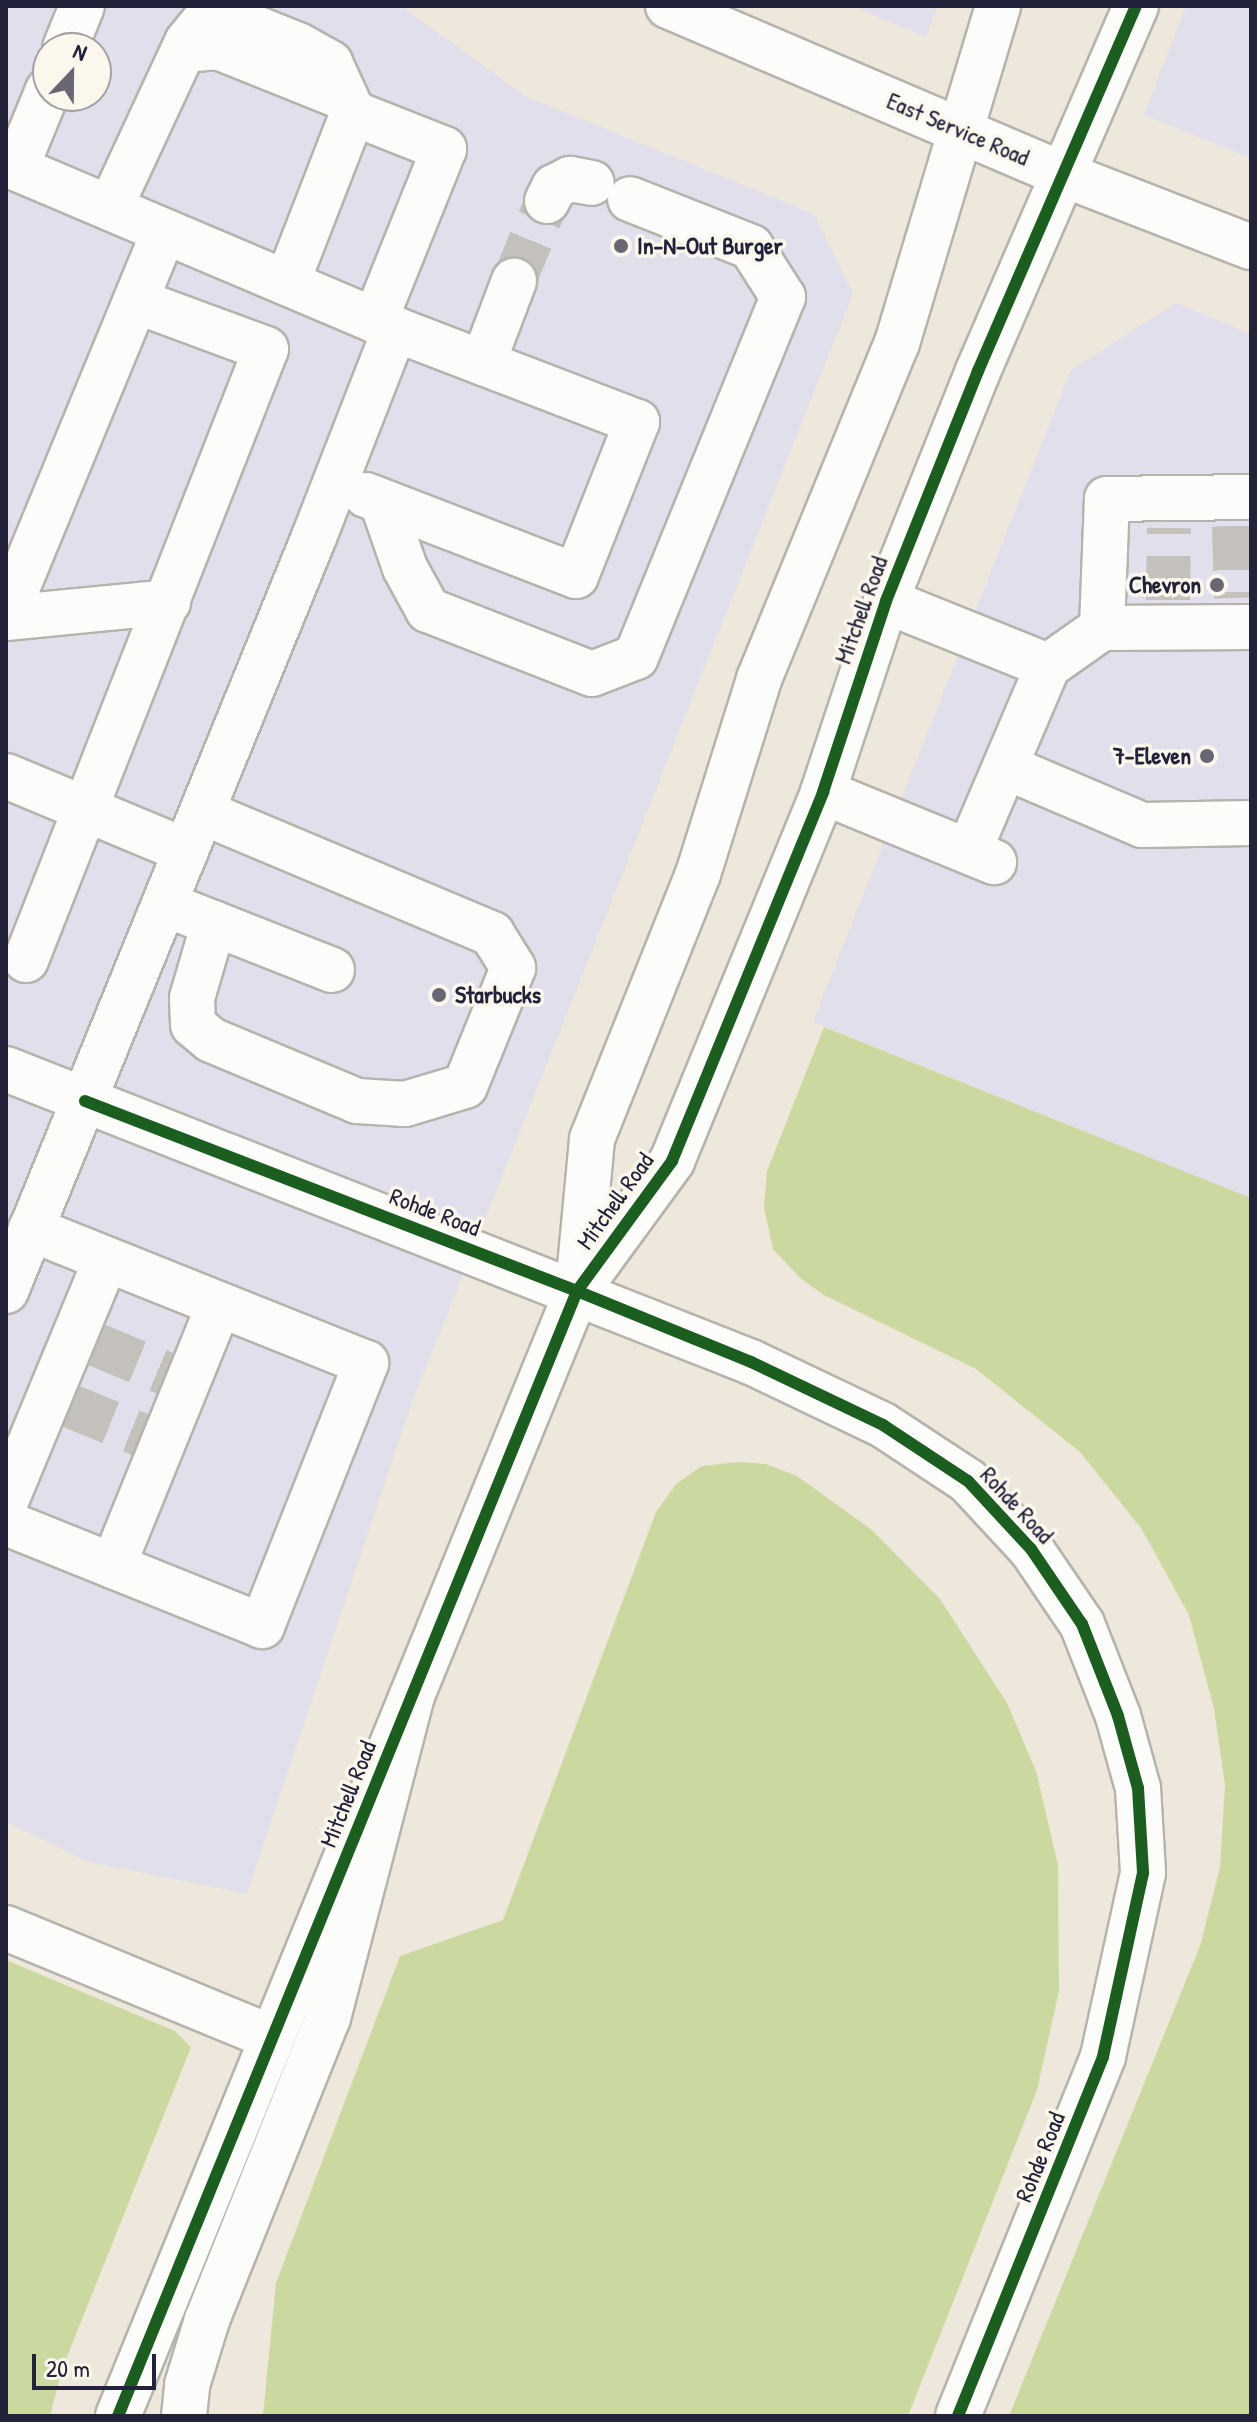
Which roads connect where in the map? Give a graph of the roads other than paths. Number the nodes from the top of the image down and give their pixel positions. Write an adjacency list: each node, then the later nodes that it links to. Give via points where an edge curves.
1 (82, 6): 5 (main road)
2 (668, 6): 8 (main road, East Service Road)
3 (998, 6): 8 (main road, Mitchell Road)
4 (1136, 6): 10 (main road, Mitchell Road)
5 (71, 32)
6 (349, 105): 12 (main road, via 330,63 228,17 205,20 184,50); 16 (main road); 18 (main road, via 444,149)
7 (37, 112): 9 (main road)
8 (959, 130): 10 (main road, East Service Road); 44 (main road, Mitchell Road, via 897,343 759,679 698,874 592,1139)
9 (11, 166): 12 (main road)
10 (1065, 175): 14 (main road, East Service Road); 23 (main road, Mitchell Road, via 978,371)
11 (547, 201): 21 (main road, via 554,187 570,179 751,247 783,297 636,657 592,674 428,610 405,568)
12 (110, 208): 13 (main road)
13 (164, 231): 16 (main road); 17 (main road)
14 (1251, 247)
15 (514, 281): 19 (main road)
16 (287, 283): 18 (main road)
17 (136, 301): 24 (main road, via 266,349); 25 (main road)
18 (385, 325): 19 (main road); 20 (main road)
19 (483, 363): 21 (main road, via 637,422 576,576)
20 (336, 483): 21 (main road); 34 (main road)
21 (382, 502)
22 (1239, 507): 27 (main road, via 1169,513 1107,499)
23 (886, 601): 28 (main road); 31 (main road, Mitchell Road)
24 (168, 602): 25 (main road); 32 (main road)
25 (6, 616)
26 (1241, 617): 27 (main road, via 1168,613)
27 (1102, 628): 28 (main road)
28 (1048, 666): 29 (main road)
29 (1006, 767): 31 (main road, via 981,856); 33 (main road, via 1142,825)
30 (6, 776): 32 (main road)
31 (823, 792): 44 (main road, Mitchell Road, via 672,1161)
32 (87, 809): 34 (main road); 37 (main road)
33 (1251, 823)
34 (194, 832): 35 (main road); 36 (main road, via 492,934 513,968 465,1086 405,1104 357,1101 211,1040 193,1025 192,998)
35 (165, 904): 36 (main road); 40 (main road)
36 (214, 923): 38 (main road)
37 (26, 960)
38 (332, 970)
39 (6, 1069): 40 (main road, Rohde Road)
40 (85, 1101): 41 (main road); 44 (main road, Rohde Road)
41 (31, 1229): 42 (main road); 43 (main road)
42 (106, 1260): 45 (main road); 46 (main road, via 86,1340 60,1402)
43 (6, 1291)
44 (577, 1291): 49 (main road, Mitchell Road); 54 (main road, Rohde Road, via 751,1362 883,1425 968,1481 1031,1549 1082,1624 1118,1716 1138,1788 1143,1873 1125,1963 1103,2057)
45 (219, 1305): 48 (main road, via 153,1439); 48 (main road, via 366,1363 262,1626)
46 (6, 1501)
47 (6, 1523): 48 (main road)
48 (113, 1566)
49 (412, 1696): 51 (main road, Mitchell Road); 53 (main road, via 328,2018 207,2320 187,2385)
50 (6, 1928): 51 (main road)
51 (271, 2037): 52 (main road, Mitchell Road)
52 (118, 2416)
53 (184, 2416)
54 (958, 2416)

